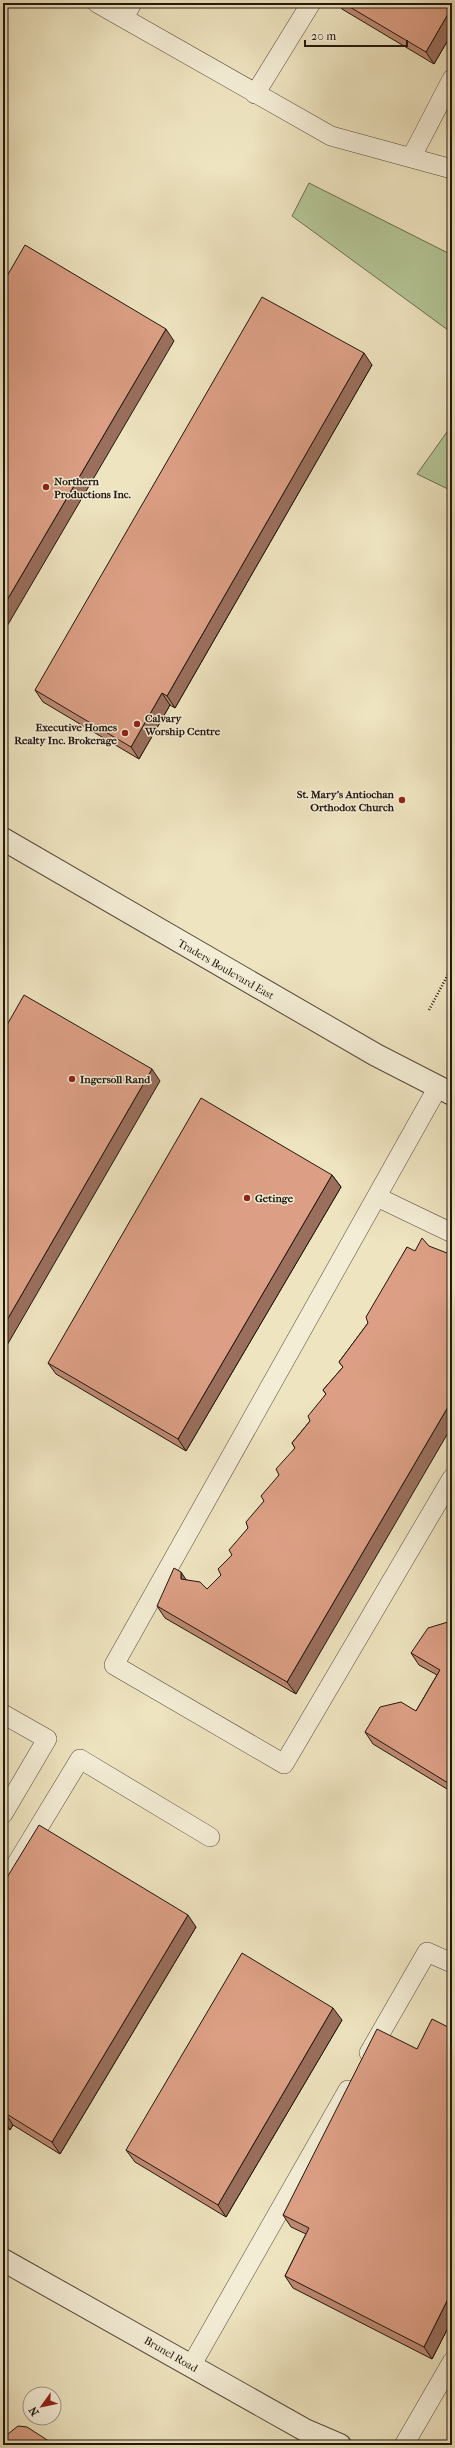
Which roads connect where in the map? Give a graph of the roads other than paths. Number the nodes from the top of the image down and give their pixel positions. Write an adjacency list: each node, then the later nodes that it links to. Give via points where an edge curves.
1 (97, 3): 3 (lane)
2 (311, 3): 5 (lane)
3 (128, 10): 5 (lane)
4 (452, 79): 6 (lane)
5 (256, 94): 6 (lane, via 331,136)
6 (411, 158): 7 (lane)
7 (452, 169)
8 (3, 839): 9 (street, Traders Boulevard East, via 362,1047)
9 (445, 1090): 10 (lane)
10 (377, 1197): 11 (lane); 12 (lane, via 114,1665 284,1764)
11 (452, 1232)
12 (452, 1478)
13 (3, 1714): 14 (lane, via 47,1739)
14 (3, 1814)
15 (210, 1837): 16 (lane, via 80,1759)
16 (3, 1886)
17 (452, 1963): 20 (lane, via 427,1952)
18 (3, 2260): 20 (street, Brunel Road)
19 (452, 2362): 22 (lane)
20 (191, 2366): 21 (street, Brunel Road, via 305,2430)
21 (340, 2445)
22 (404, 2445)

